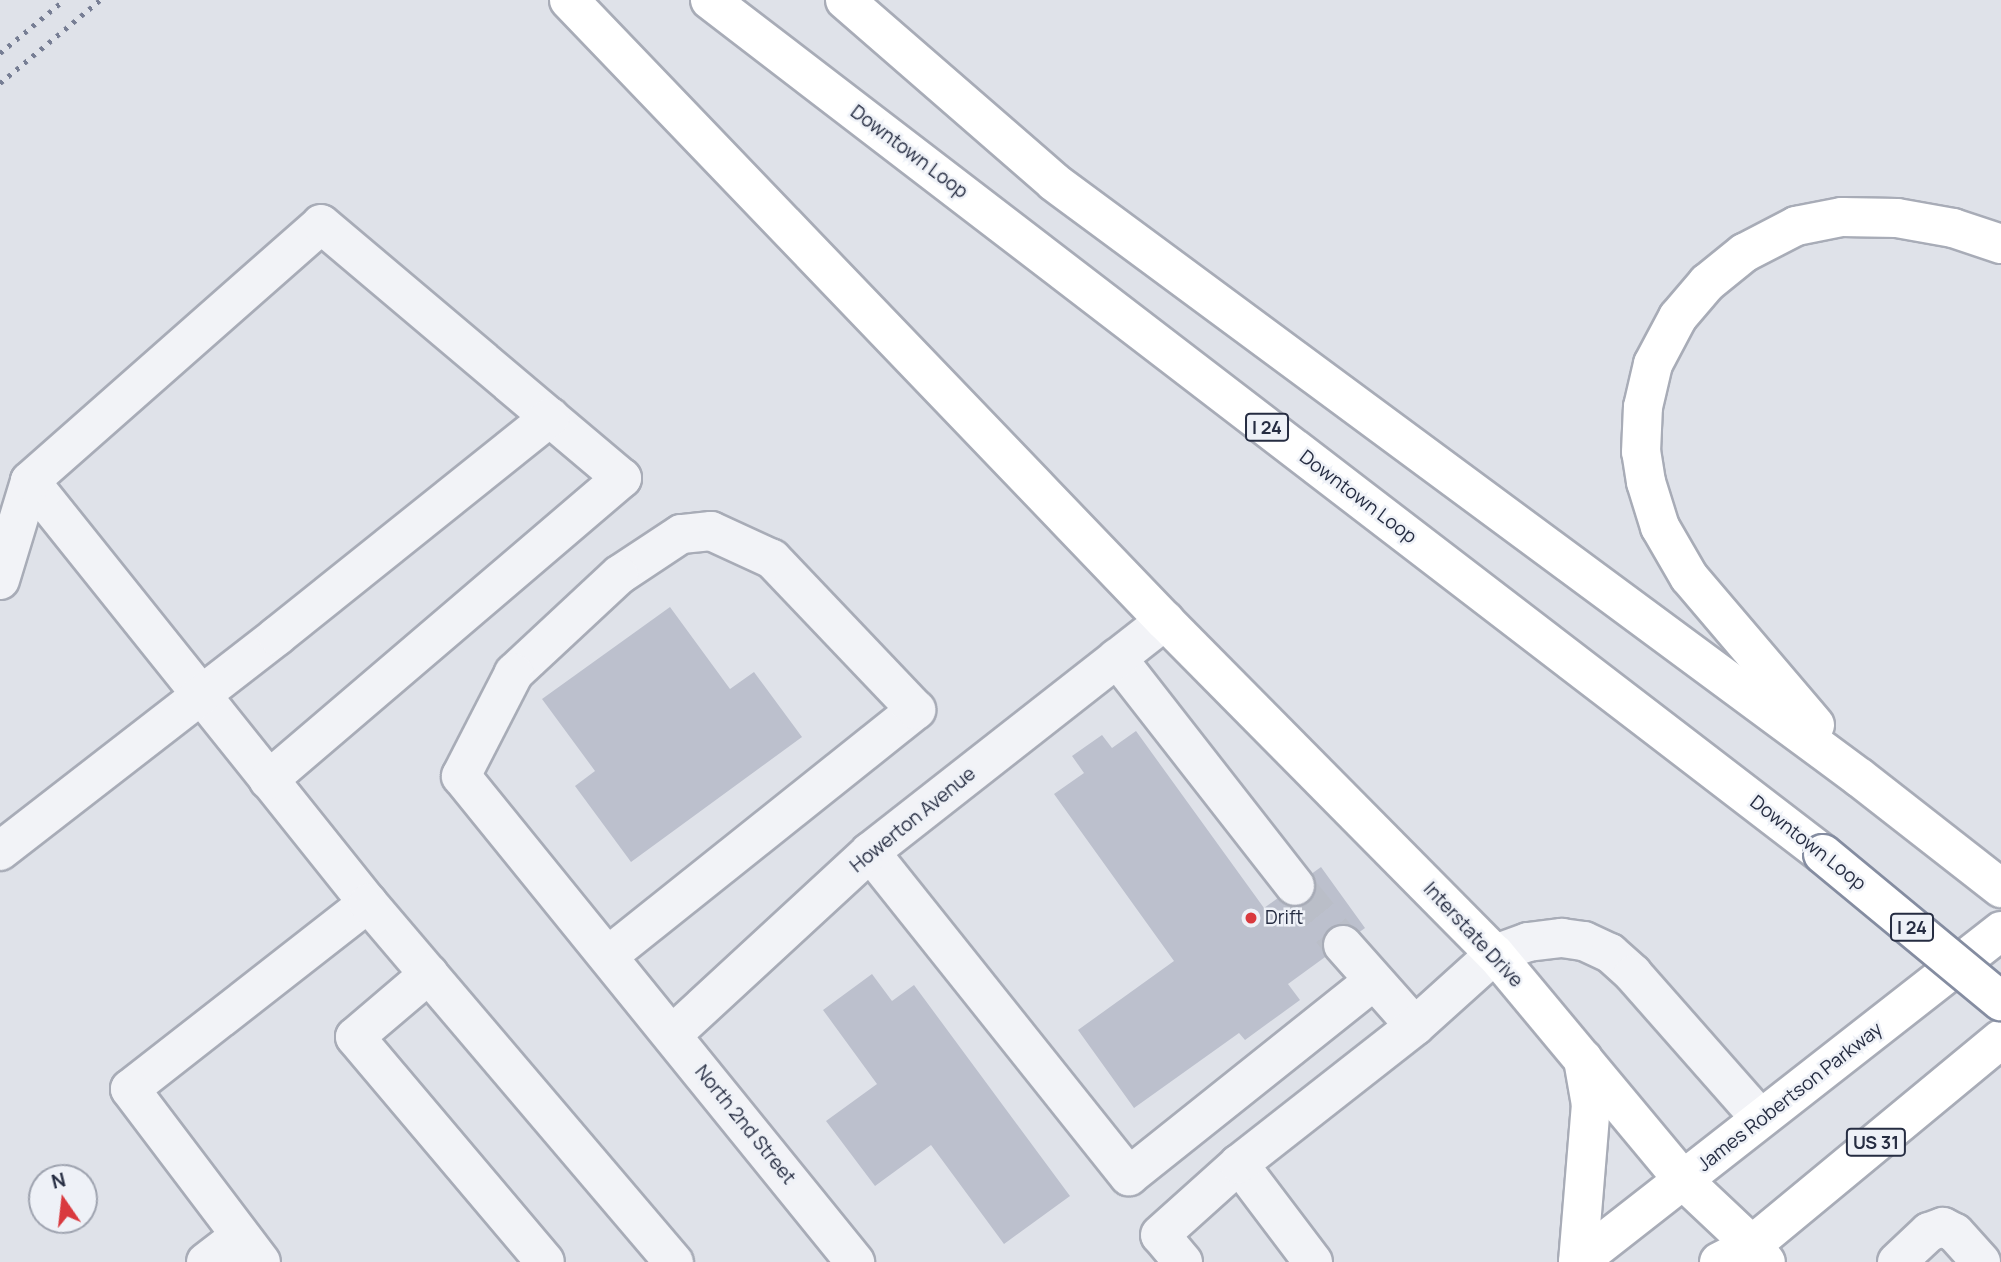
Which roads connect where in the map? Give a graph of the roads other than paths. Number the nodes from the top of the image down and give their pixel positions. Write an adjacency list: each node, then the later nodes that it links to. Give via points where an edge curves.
1 (569, 0): 8 (main road, Interstate Drive)
2 (710, 0): 24 (main road, Downtown Loop / I 24, bridge, via 1823,854)
3 (845, 0): 12 (main road, via 1054,182)
4 (2001, 244): 12 (main road, via 1953,228 1897,218 1842,217 1796,226 1744,253 1707,283 1678,317 1653,364 1643,407 1641,452 1660,527 1689,577)
5 (550, 417): 6 (street, via 321,224); 10 (street); 11 (street, via 622,478)
6 (30, 481): 7 (street); 10 (street)
7 (0, 580)
8 (1165, 621): 9 (street, Howerton Avenue); 20 (main road, Interstate Drive)
9 (1116, 658): 14 (street, Howerton Avenue); 15 (street)
10 (200, 694): 11 (street); 13 (street)
11 (269, 780): 17 (street)
12 (1873, 789): 16 (main road)
13 (0, 851)
14 (870, 852): 23 (street, via 1129,1175); 26 (street, Howerton Avenue)
15 (1295, 886)
16 (2001, 888)
17 (368, 903): 22 (street); 32 (street, via 131,1089)
18 (2001, 932): 29 (main road, James Robertson Parkway)
19 (1343, 945): 23 (street)
20 (1495, 954): 25 (street); 28 (main road, Interstate Drive); 29 (street, via 1528,942 1562,937 1610,953)
21 (609, 955): 21 (street, North 2nd Street, via 461,776 514,673 619,575 681,534 711,531 772,559 916,710); 26 (street, North 2nd Street)
22 (429, 974): 35 (street, via 355,1037); 36 (street)
23 (1373, 981): 25 (street)
24 (2001, 1001)
25 (1415, 1026): 30 (street)
26 (673, 1034): 37 (street, North 2nd Street)
27 (2001, 1039): 33 (main road, US 31)
28 (1583, 1059): 31 (main road, Interstate Drive); 40 (main road, via 1591,1105)
29 (1760, 1118): 31 (main road, James Robertson Parkway)
30 (1239, 1164): 38 (street, via 1160,1235); 39 (street)
31 (1684, 1181): 33 (main road, Interstate Drive); 40 (main road, James Robertson Parkway)
32 (250, 1249): 34 (street)
33 (1745, 1256)
34 (206, 1262)
35 (545, 1262)
36 (674, 1262)
37 (855, 1262)
38 (1183, 1262)
39 (1313, 1262)
40 (1578, 1262)
41 (1897, 1262): 42 (street, via 1929,1232 1943,1227 1955,1233)
42 (1981, 1262)

